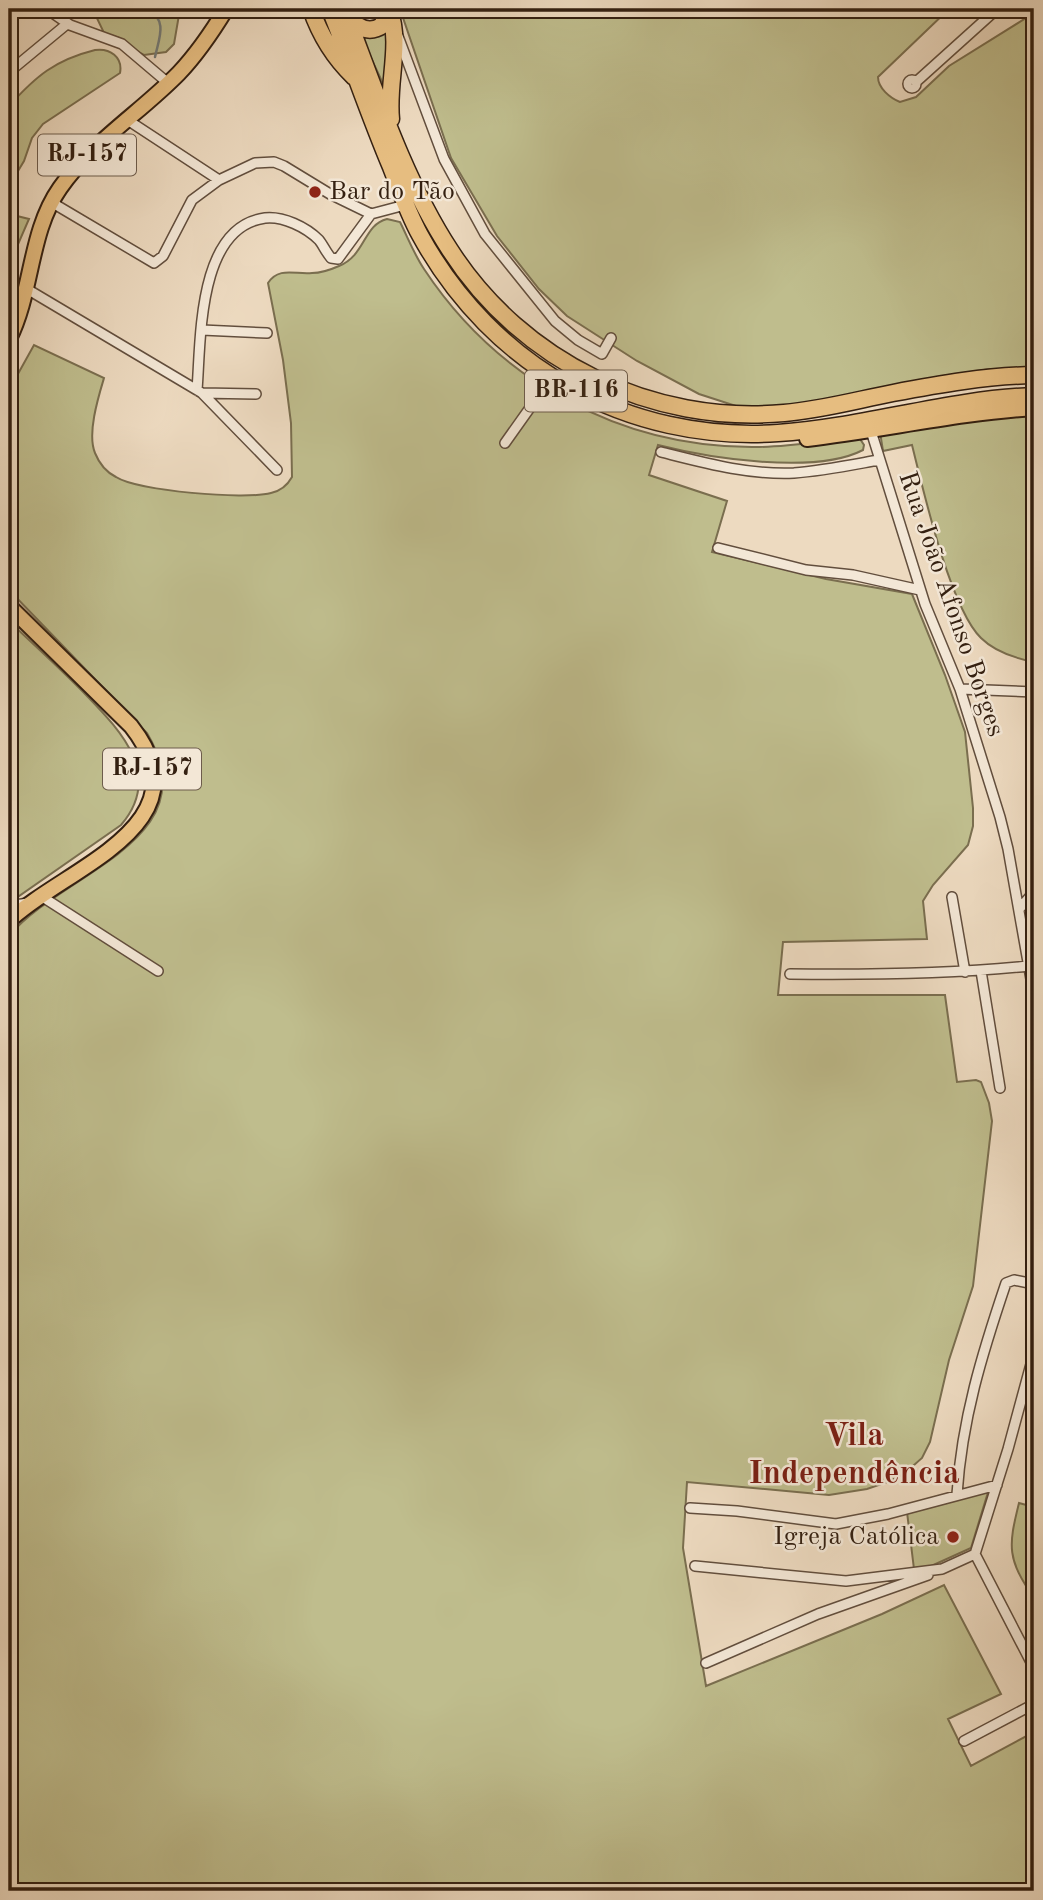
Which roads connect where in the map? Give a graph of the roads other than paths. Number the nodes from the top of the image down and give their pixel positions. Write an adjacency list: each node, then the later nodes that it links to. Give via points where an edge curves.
1 (47, 9): 8 (street)
2 (226, 9): 12 (main road, RJ-157, via 198,51)
3 (330, 9): 10 (highway, BR-116)
4 (344, 9): 7 (highway, via 354,24 371,30 383,25); 14 (highway, BR-116)
5 (998, 9): 11 (street)
6 (311, 12): 10 (highway, via 336,58)
7 (389, 12): 14 (highway, via 395,52 390,110); 23 (street, via 444,159 485,234 555,321 602,354)
8 (68, 24): 9 (street); 12 (street, via 122,44)
9 (9, 72)
10 (357, 79): 17 (highway, BR-116)
11 (916, 82)
12 (168, 83): 13 (main road, RJ-157)
13 (126, 118): 15 (street); 16 (main road, RJ-157, via 85,157)
14 (403, 158): 24 (highway, BR-116, via 449,250 505,318 565,362 633,395 694,410 765,414 960,381)
15 (219, 180): 16 (street, via 192,200 159,261 154,262); 18 (street, via 247,165 274,162)
16 (51, 202): 19 (main road, RJ-157)
17 (409, 212): 18 (street); 25 (highway, via 426,257 469,314); 28 (highway, BR-116, via 437,263 468,305 508,344 551,378 632,415 708,432 766,434 962,402)
18 (371, 214): 20 (street, via 341,257 332,258 316,238 285,220 254,221 241,229 224,246 213,267)
19 (27, 289): 22 (main road, RJ-157); 26 (street)
20 (202, 330): 21 (street); 26 (street)
21 (267, 333)
22 (9, 338)
23 (611, 338)
24 (1034, 374)
25 (549, 381): 31 (highway, via 622,416 685,435 732,441); 32 (street)
26 (200, 392): 27 (street); 35 (street)
27 (256, 394)
28 (1034, 396)
29 (1034, 408): 30 (main road)
30 (871, 431): 31 (main road); 34 (street, Rua João Afonso Borges)
31 (807, 439)
32 (505, 443)
33 (661, 452): 34 (street, via 722,467 792,473)
34 (879, 460): 37 (street, Rua João Afonso Borges)
35 (277, 470)
36 (718, 548): 37 (street, via 806,570)
37 (920, 590): 39 (street, Rua João Afonso Borges)
38 (9, 606): 43 (main road, RJ-157, via 131,726 145,746 152,770 149,803 136,826)
39 (960, 689): 40 (street); 45 (street, Rua João Afonso Borges, via 1000,817)
40 (1034, 692)
41 (1034, 892): 45 (street)
42 (952, 897): 50 (street)
43 (35, 900): 44 (street); 46 (main road, RJ-157); 48 (street)
44 (9, 906)
45 (1020, 908): 47 (street, Rua João Afonso Borges)
46 (9, 921)
47 (1029, 966): 49 (street); 52 (street, Rua João Afonso Borges)
48 (158, 971)
49 (981, 971): 50 (street); 53 (street)
50 (965, 972): 51 (street)
51 (790, 974)
52 (1034, 996)
53 (1000, 1088)
54 (1034, 1284): 57 (street, via 1006,1283 969,1403)
55 (1034, 1353): 56 (street)
56 (997, 1485): 57 (street); 59 (street)
57 (957, 1494): 58 (street, via 836,1524)
58 (690, 1508)
59 (975, 1554): 61 (street); 63 (street)
60 (695, 1566): 61 (street, via 846,1581)
61 (942, 1569): 62 (street, via 818,1614)
62 (706, 1663)
63 (1034, 1668)
64 (1034, 1704): 65 (street)
65 (964, 1741)

